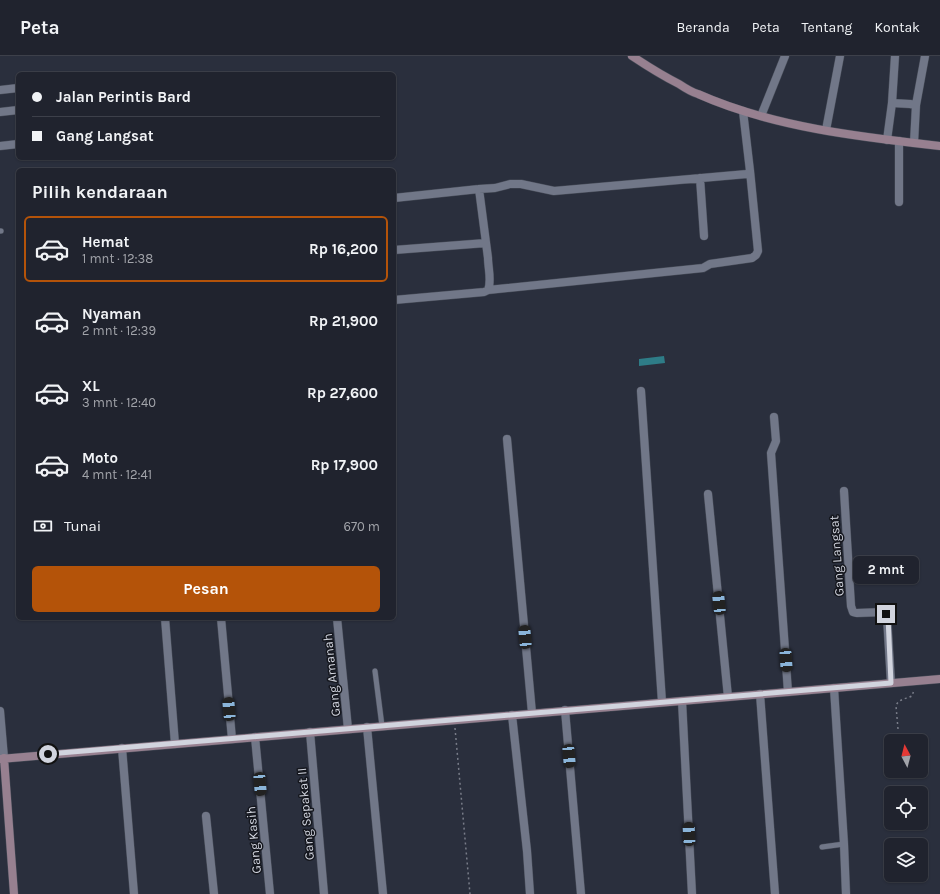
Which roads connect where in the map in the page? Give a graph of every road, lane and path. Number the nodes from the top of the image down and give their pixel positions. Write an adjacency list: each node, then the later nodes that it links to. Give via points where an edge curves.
1 (632, 56): 11 (street, via 697,94)
2 (785, 56): 13 (street)
3 (840, 56): 14 (street)
4 (895, 56): 8 (street)
5 (925, 56): 9 (street)
6 (16, 88): 7 (street)
7 (0, 90)
8 (892, 103): 9 (street); 15 (street)
9 (916, 105): 17 (street)
10 (16, 110): 12 (street)
11 (743, 111): 13 (street); 21 (street)
12 (0, 112)
13 (761, 116): 14 (street)
14 (826, 130): 15 (street)
15 (887, 140): 16 (street)
16 (899, 141): 17 (street); 25 (street)
17 (914, 143): 20 (street)
18 (16, 144): 19 (street)
19 (0, 146)
20 (940, 146)
21 (750, 171): 22 (street, via 747,174); 29 (street, via 758,251 752,258 710,264 703,268)
22 (700, 178): 23 (street, via 554,191 521,184); 26 (street)
23 (479, 189): 24 (street); 27 (street)
24 (396, 198)
25 (900, 202)
26 (704, 236)
27 (486, 243): 28 (street); 29 (street, via 490,280)
28 (396, 250)
29 (488, 290): 30 (street)
30 (396, 300)
31 (641, 392): 48 (street)
32 (774, 417): 44 (street, via 776,441 771,453)
33 (507, 439): 51 (street)
34 (844, 491): 42 (street, Gang Langsat, via 851,606 853,612 884,612 888,617)
35 (708, 494): 46 (street)
36 (165, 620): 61 (street)
37 (221, 620): 60 (street)
38 (337, 620): 56 (street, Gang Amanah)
39 (376, 671): 54 (lane)
40 (940, 679): 41 (street)
41 (916, 681): 42 (street); 57 (path, via 912,696 897,703)
42 (891, 683): 43 (street)
43 (834, 688): 44 (street); 65 (street)
44 (788, 692): 45 (street)
45 (760, 694): 46 (street); 77 (street)
46 (728, 697): 47 (street)
47 (682, 701): 48 (street); 76 (street)
48 (662, 702): 49 (street)
49 (566, 710): 51 (street); 75 (street)
50 (0, 711): 63 (street)
51 (532, 713): 52 (street)
52 (512, 715): 53 (street); 74 (street)
53 (455, 720): 54 (street); 73 (path)
54 (382, 726): 55 (street)
55 (368, 727): 56 (street); 72 (street)
56 (348, 729): 58 (street)
57 (898, 729)
58 (310, 732): 59 (street); 71 (street, Gang Sepakat II)
59 (255, 737): 60 (street); 70 (street, Gang Kasih)
60 (232, 739): 61 (street)
61 (175, 744): 62 (street)
62 (122, 748): 63 (street); 68 (street)
63 (2, 758): 67 (street)
64 (206, 816): 69 (street)
65 (844, 844): 66 (lane); 78 (street)
66 (822, 847)
67 (14, 894)
68 (134, 894)
69 (214, 894)
70 (270, 894)
71 (324, 894)
72 (383, 894)
73 (470, 894)
74 (530, 894)
75 (581, 894)
76 (692, 894)
77 (775, 894)
78 (846, 894)

